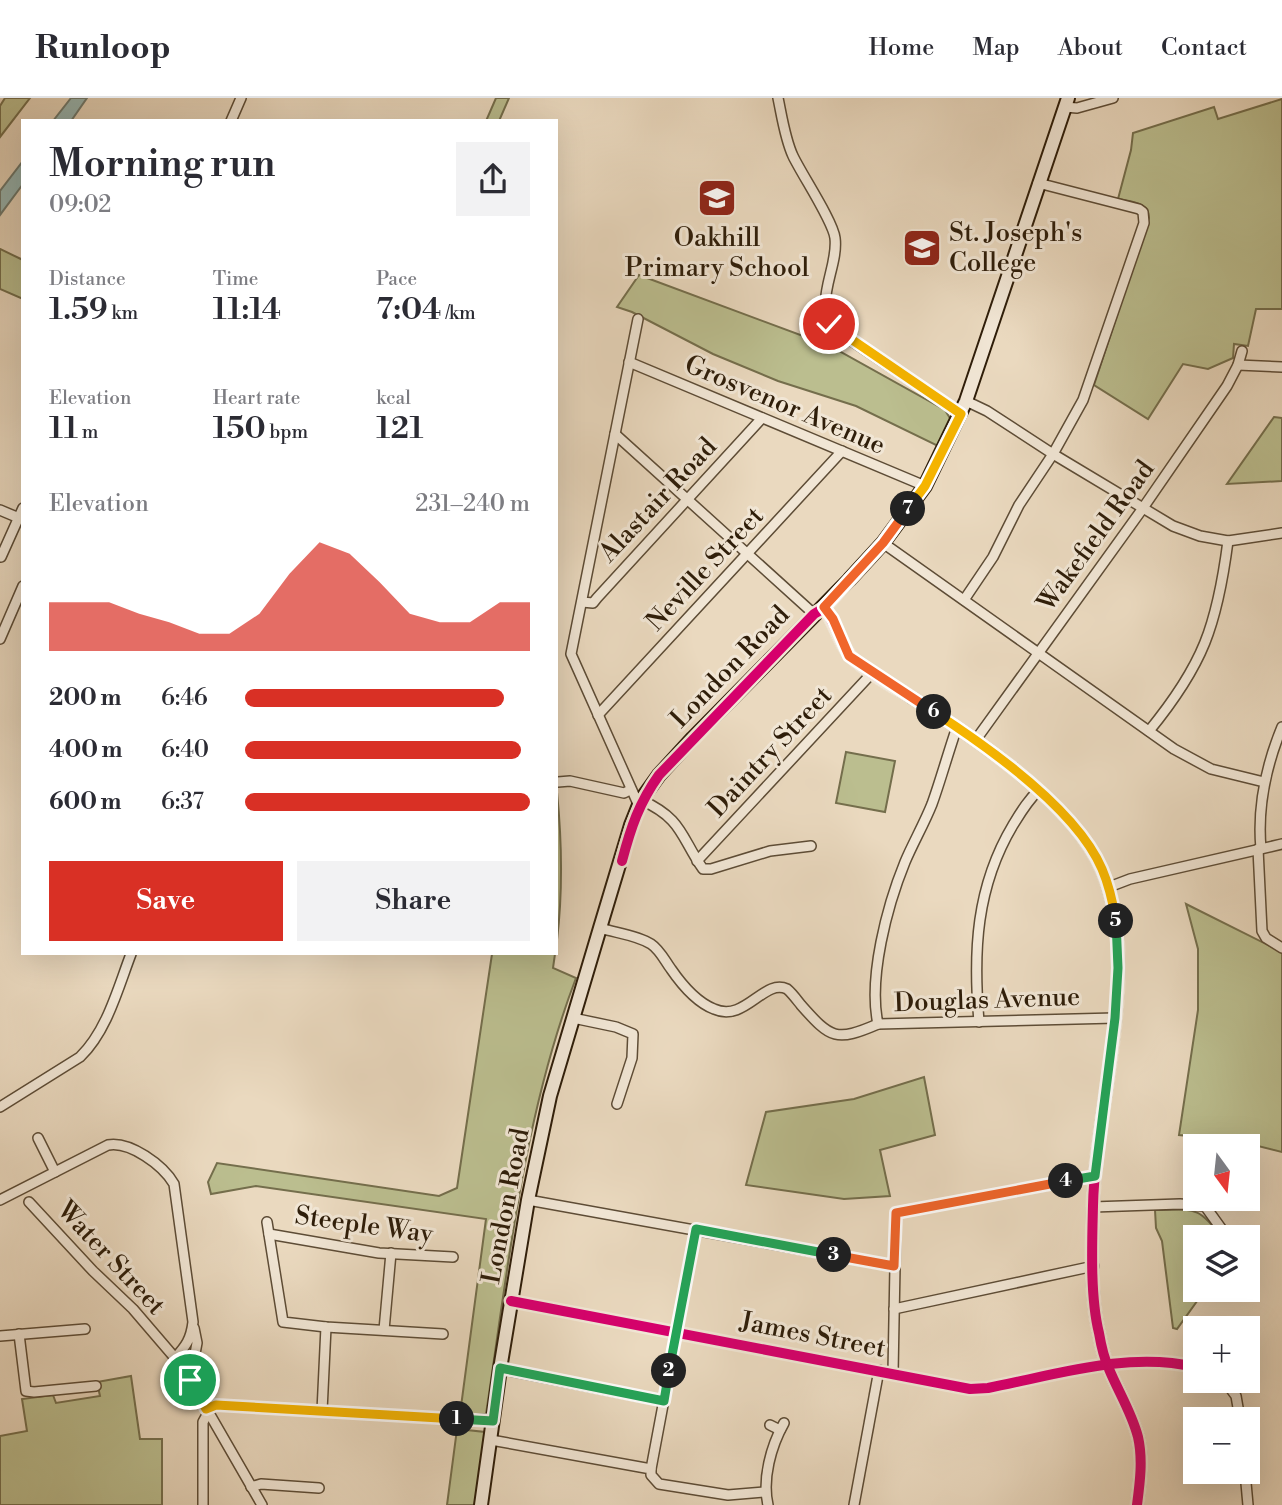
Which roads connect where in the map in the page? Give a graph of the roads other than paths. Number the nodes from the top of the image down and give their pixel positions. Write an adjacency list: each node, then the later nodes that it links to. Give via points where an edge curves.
1 (241, 98): 5 (street)
2 (778, 98): 12 (street, via 791,152 835,235 836,256 825,298 829,324)
3 (1113, 98): 4 (street, via 1077,108)
4 (1067, 103): 6 (main road, London Road)
5 (232, 119)
6 (1038, 183): 12 (main road, London Road); 16 (street, via 1143,212 1083,400)
7 (638, 320): 9 (street)
8 (1242, 351): 10 (street, Wakefield Road)
9 (629, 362): 13 (street, Grosvenor Avenue); 14 (street)
10 (1238, 365): 11 (street); 19 (street, Wakefield Road)
11 (1282, 366)
12 (963, 408): 16 (street, via 987,411); 17 (main road, London Road)
13 (762, 418): 15 (street, Grosvenor Avenue); 18 (street, Alastair Road)
14 (615, 434): 18 (street); 29 (street)
15 (842, 451): 17 (street, Grosvenor Avenue); 25 (street, Neville Street)
16 (1053, 454): 19 (street); 28 (street)
17 (925, 486): 24 (main road, London Road)
18 (688, 499): 25 (street); 29 (street, Alastair Road, via 593,603)
19 (1143, 508): 23 (street, via 1191,533); 32 (street, Wakefield Road)
20 (0, 510): 21 (street)
21 (21, 513): 26 (street)
22 (1282, 533): 23 (street)
23 (1228, 541): 37 (street, via 1212,630 1177,697)
24 (883, 543): 28 (street); 30 (main road, London Road)
25 (747, 554): 30 (street); 34 (street, Neville Street)
26 (1, 557)
27 (21, 591): 31 (street)
28 (964, 600): 32 (street)
29 (582, 602): 34 (street, via 570,654)
30 (819, 611): 33 (street, via 833,619 849,656); 43 (main road, London Road, via 692,738)
31 (0, 639)
32 (1037, 653): 37 (street); 38 (street, Wakefield Road)
33 (873, 672): 35 (street); 47 (street, Daintry Street)
34 (598, 715): 41 (street)
35 (957, 727): 38 (street); 55 (street, Douglas Avenue, via 893,900 875,980)
36 (1282, 727): 40 (street)
37 (1149, 731): 40 (street, via 1211,769)
38 (975, 741): 42 (street)
39 (558, 782): 41 (street, via 570,780 624,793)
40 (1264, 782): 46 (street)
41 (630, 790): 43 (street)
42 (1039, 790): 48 (street, via 1078,831); 54 (street, via 1000,847 989,875 978,931)
43 (640, 803): 47 (street, via 657,807 674,819); 49 (main road, London Road)
44 (1282, 845): 46 (street)
45 (811, 846): 47 (street, via 770,850 707,870)
46 (1260, 849): 48 (street); 50 (street, via 1262,930)
47 (697, 861)
48 (1109, 887): 53 (street, via 1117,925)
49 (600, 928): 52 (main road, London Road); 55 (street, via 649,943 688,991 713,1009 737,1011 781,988 789,990 832,1034 844,1036)
50 (1282, 948)
51 (131, 955): 57 (street, via 88,1050)
52 (573, 1018): 56 (street, via 633,1034 632,1058); 62 (main road, London Road, via 550,1096)
53 (1115, 1018): 54 (street, Douglas Avenue); 60 (street)
54 (979, 1022): 55 (street, Douglas Avenue)
55 (878, 1024)
56 (617, 1104)
57 (0, 1107)
58 (38, 1138): 59 (street)
59 (55, 1172): 61 (street); 75 (street, via 114,1144 140,1153 164,1170 174,1184)
60 (1095, 1176): 64 (street); 71 (street, via 896,1213)
61 (0, 1200)
62 (528, 1200): 67 (street); 73 (main road, London Road)
63 (29, 1202): 83 (street, Water Street)
64 (1093, 1207): 66 (street, via 1205,1206); 72 (street)
65 (267, 1222): 68 (street, Steeple Way)
66 (1219, 1225)
67 (696, 1229): 71 (street); 79 (street)
68 (269, 1234): 69 (street, Steeple Way); 76 (street, Steeple Way, via 283,1322)
69 (391, 1253): 70 (street, Steeple Way); 78 (street)
70 (453, 1257)
71 (894, 1266): 74 (street)
72 (1094, 1266): 74 (street); 84 (street, via 1098,1330)
73 (511, 1301): 79 (street, James Street); 86 (main road, London Road)
74 (894, 1309): 88 (street)
75 (193, 1322): 83 (street, via 188,1344); 89 (street, via 197,1343)
76 (326, 1328): 78 (street); 93 (street)
77 (85, 1329): 80 (street)
78 (384, 1330): 81 (street)
79 (676, 1333): 87 (street, James Street); 91 (street)
80 (19, 1334): 82 (street); 90 (street, via 26,1391)
81 (443, 1334)
82 (0, 1336)
83 (175, 1357): 89 (street, Water Street)
84 (1107, 1365): 85 (street, James Street); 88 (street, James Street, via 970,1389); 107 (street, via 1137,1435 1141,1460)
85 (1183, 1365)
86 (500, 1368): 91 (street); 94 (main road, London Road)
87 (879, 1370): 88 (street, James Street); 106 (street)
88 (893, 1373)
89 (190, 1380): 92 (street, Water Street)
90 (96, 1386)
91 (664, 1401): 97 (street)
92 (207, 1411): 93 (street, via 216,1405); 99 (street, Water Street); 102 (street, via 203,1422)
93 (322, 1411): 94 (street)
94 (493, 1421): 96 (main road, London Road)
95 (769, 1425): 101 (street, via 782,1427)
96 (491, 1440): 97 (street); 104 (main road, London Road)
97 (651, 1469): 101 (street, via 659,1484 728,1495)
98 (1246, 1484): 108 (street)
99 (251, 1487): 100 (street); 103 (street, Water Street)
100 (319, 1488)
101 (765, 1492): 105 (street)
102 (203, 1505)
103 (262, 1505)
104 (481, 1505)
105 (768, 1505)
106 (854, 1505)
107 (1137, 1505)
108 (1248, 1505)

